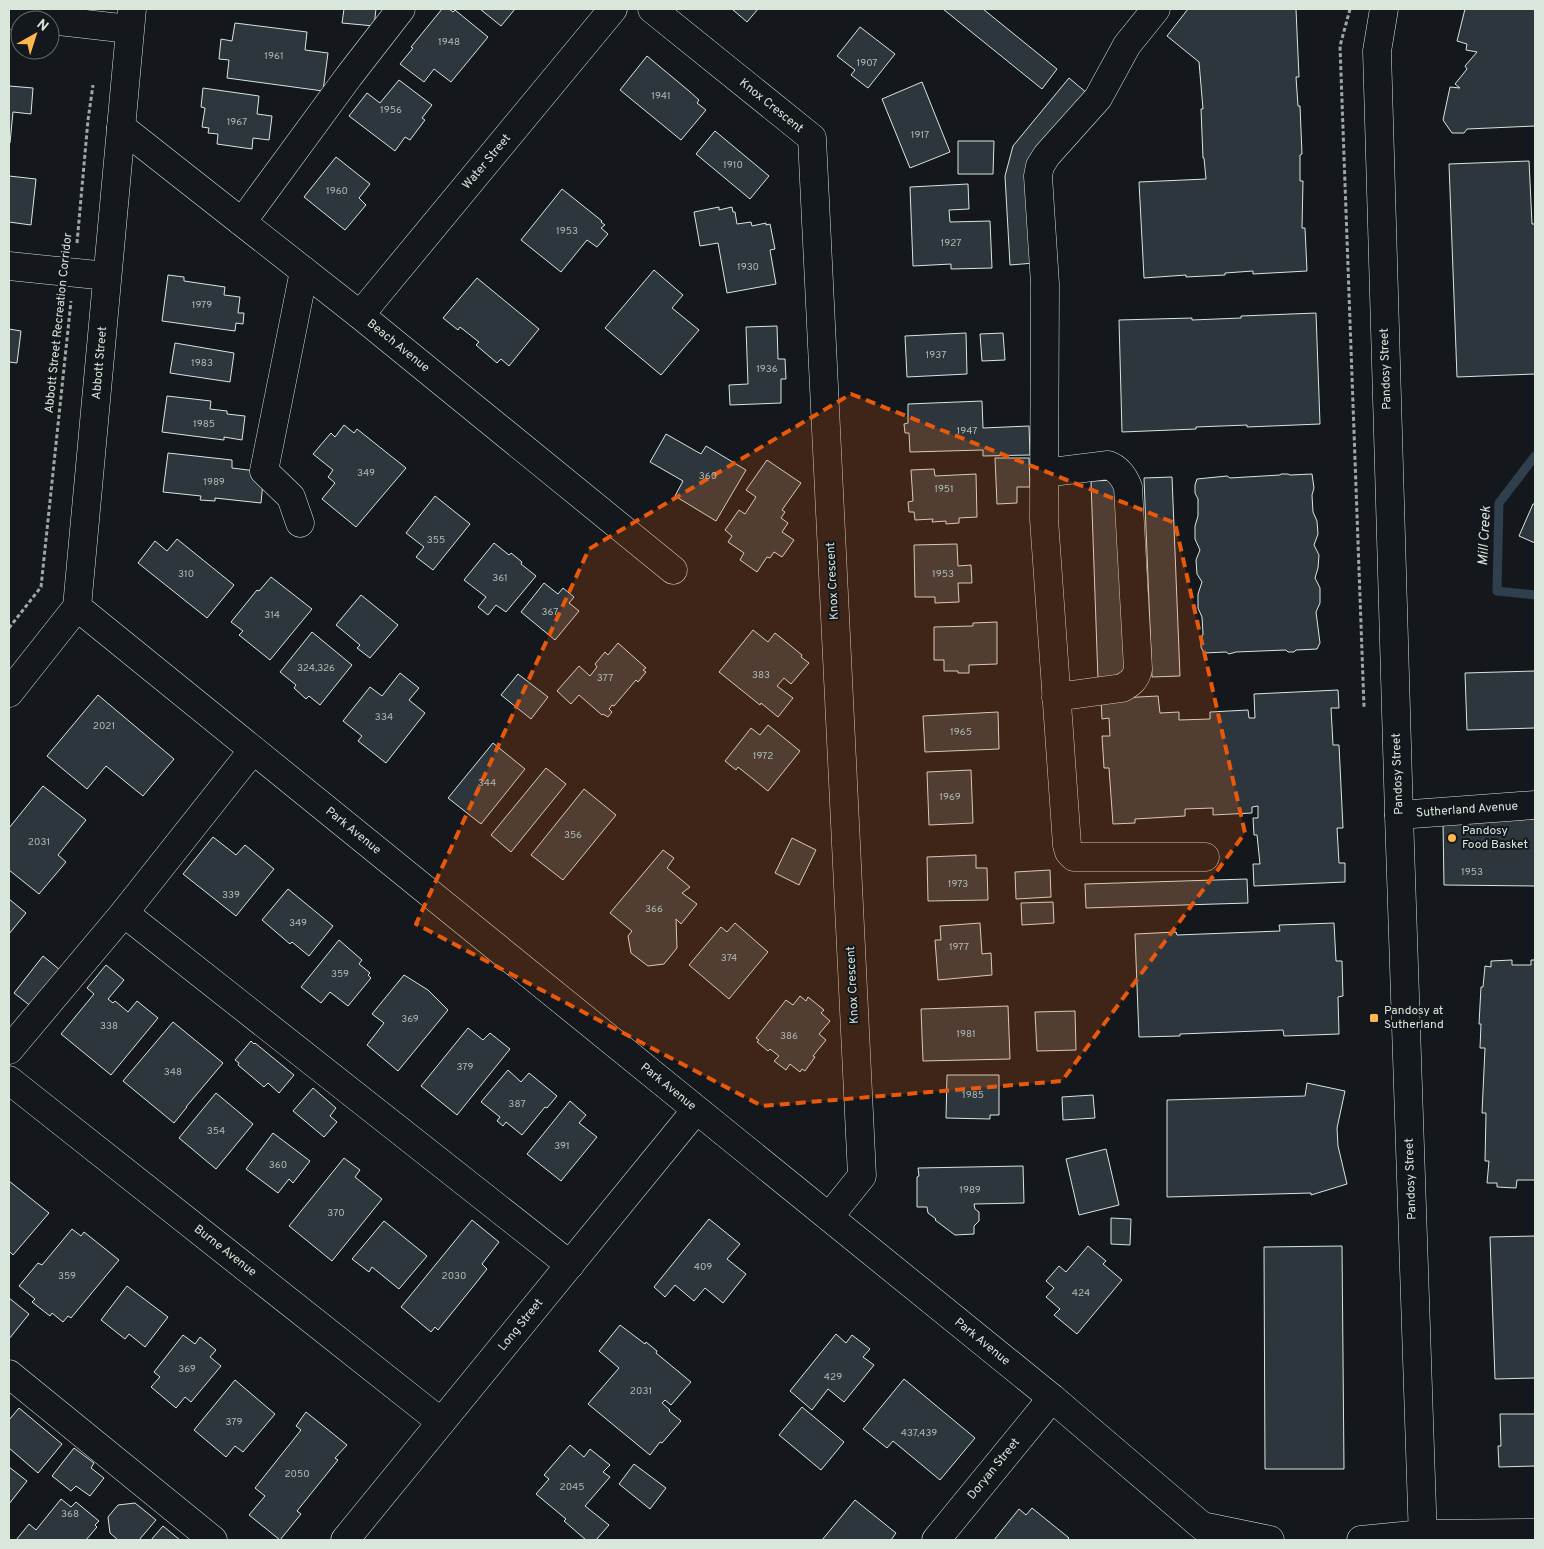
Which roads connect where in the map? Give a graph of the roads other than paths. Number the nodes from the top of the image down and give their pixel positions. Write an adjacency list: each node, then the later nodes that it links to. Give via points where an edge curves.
1 (401, 9): 9 (street)
2 (613, 9): 13 (street, Water Street)
3 (652, 9): 28 (street, Knox Crescent, via 812,138 862,1176)
4 (1156, 9): 14 (street, via 1127,45 1098,98 1040,166 1045,284)
5 (1384, 9): 22 (street, Pandosy Street, via 1377,51)
6 (131, 19): 7 (street); 8 (street, Abbott Street)
7 (60, 20)
8 (121, 127): 9 (street, Beach Avenue); 12 (street, Abbott Street)
9 (242, 222): 11 (street, Beach Avenue)
10 (9, 266): 12 (street)
11 (304, 270): 13 (street, Beach Avenue); 15 (street, via 264,471 291,497)
12 (107, 276): 17 (street, Abbott Street)
13 (360, 315): 16 (street, Beach Avenue)
14 (1044, 473): 19 (street, via 1044,520); 19 (street, via 1108,466 1115,468 1123,477 1128,487 1136,631 1138,669 1131,683 1122,688)
15 (300, 523)
16 (673, 570)
17 (77, 607): 18 (street); 20 (street, Park Avenue)
18 (9, 693)
19 (1056, 698): 23 (street, via 1069,852 1074,857)
20 (254, 750): 24 (street); 27 (street, Park Avenue)
21 (1535, 805): 22 (street, Sutherland Avenue)
22 (1399, 815): 34 (street, Pandosy Street)
23 (1205, 857)
24 (124, 913): 25 (street); 29 (street)
25 (9, 1050)
26 (9, 1080): 32 (street, Burne Avenue)
27 (696, 1110): 28 (street, Park Avenue); 29 (street, Long Street)
28 (829, 1217): 31 (street, Park Avenue)
29 (570, 1265): 32 (street, Long Street)
30 (9, 1374): 35 (street)
31 (1052, 1398): 37 (street, Doryan Street); 38 (street, Park Avenue, via 1202,1526)
32 (442, 1422): 36 (street, Long Street)
33 (1535, 1533): 34 (street)
34 (1423, 1537): 39 (street)
35 (213, 1540)
36 (345, 1540)
37 (936, 1540)
38 (1270, 1540)
39 (1361, 1540)

